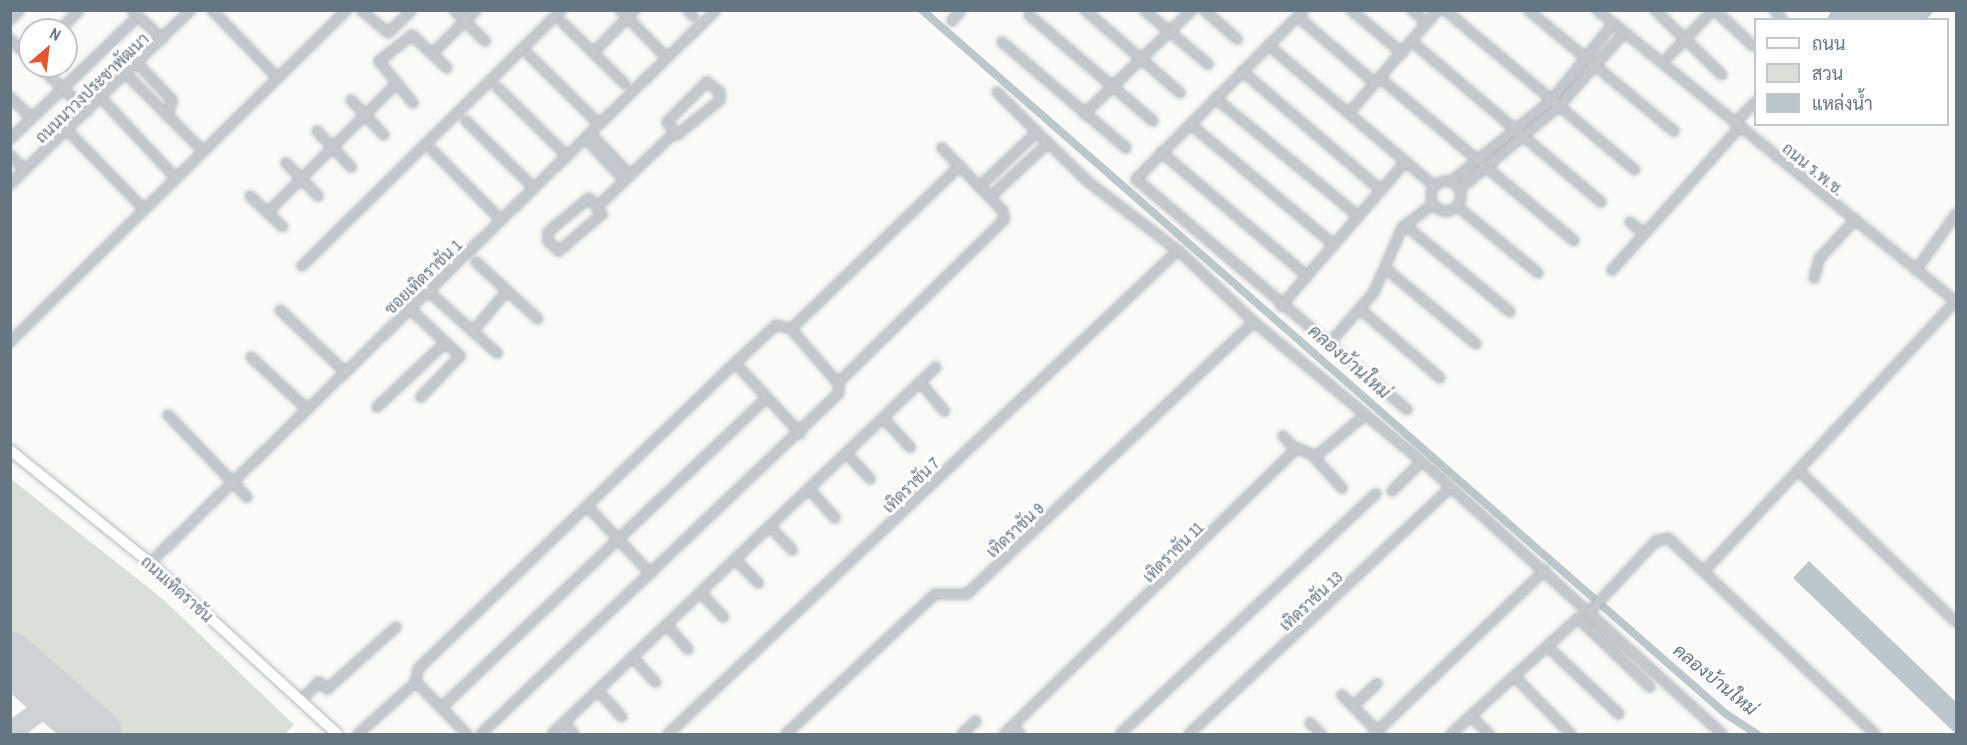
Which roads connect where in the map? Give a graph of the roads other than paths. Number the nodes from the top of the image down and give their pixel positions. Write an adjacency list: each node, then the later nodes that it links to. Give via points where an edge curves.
1 (20, 10): 31 (street)
2 (132, 10): 41 (street)
3 (191, 10): 41 (street, ถนนนาวงประชาพัฒนา)
4 (212, 10): 63 (street)
5 (347, 10): 108 (street)
6 (361, 10): 38 (street)
7 (412, 10): 38 (street)
8 (454, 10): 32 (street)
9 (476, 10): 32 (street)
10 (562, 10): 151 (street)
11 (620, 10): 30 (street)
12 (635, 10): 30 (street)
13 (716, 10): 55 (street, ซอยเทิดราชัน 1)
14 (961, 10): 33 (street)
15 (1085, 10): 56 (street)
16 (1144, 10): 39 (street)
17 (1192, 10): 39 (street)
18 (1204, 10): 42 (street)
19 (1304, 10): 29 (street)
20 (1351, 10): 52 (street)
21 (1412, 10): 36 (street)
22 (1438, 10): 36 (street)
23 (1445, 10): 79 (street)
24 (1528, 10): 57 (street)
25 (1597, 10): 37 (street, ถนน ร.พ.ช.)
26 (1655, 10): 43 (street)
27 (1714, 10): 43 (street); 49 (street)
28 (1029, 15): 70 (street)
29 (1298, 17): 48 (street); 67 (street)
30 (627, 18): 51 (street); 55 (street)
31 (10, 20)
32 (466, 21): 44 (street); 50 (street)
33 (952, 21)
34 (132, 22): 72 (street)
35 (563, 23): 51 (street)
36 (1427, 23): 46 (street)
37 (1613, 24): 40 (street, ถนน ร.พ.ช.); 57 (street)
38 (388, 33): 47 (street)
39 (1170, 33): 56 (street); 59 (street)
40 (1624, 33): 60 (street); 93 (street, ถนน ร.พ.ช.)
41 (162, 39): 58 (street, ถนนนาวงประชาพัฒนา)
42 (1237, 39)
43 (1685, 39): 54 (street); 65 (street)
44 (485, 40)
45 (1002, 42): 85 (street)
46 (1411, 42): 52 (street); 96 (street)
47 (397, 44): 50 (street, via 412,35); 69 (street, via 379,65)
48 (1268, 45): 62 (street); 84 (street)
49 (1753, 46)
50 (433, 53): 61 (street)
51 (593, 53): 68 (street)
52 (1402, 53): 67 (street)
53 (529, 56): 91 (street)
54 (1669, 56)
55 (667, 58): 91 (street, ซอยเทิดราชัน 1)
56 (1142, 59): 70 (street); 74 (street)
57 (1586, 59): 60 (street); 79 (street)
58 (137, 63): 64 (street, ถนนนาวงประชาพัฒนา); 87 (street, via 172,100)
59 (1208, 63)
60 (1595, 66): 82 (street); 97 (street)
61 (447, 68)
62 (1242, 71): 77 (street); 129 (street)
63 (273, 73)
64 (126, 74): 76 (street, ถนนนาวงประชาพัฒนา); 87 (street)
65 (1722, 75)
66 (52, 78): 72 (street)
67 (1378, 80): 84 (street); 115 (street)
68 (624, 83)
69 (395, 85): 81 (street); 86 (street)
70 (1112, 86): 85 (street); 90 (street)
71 (498, 87): 112 (street)
72 (63, 88): 83 (street); 88 (street)
73 (997, 92): 98 (street)
74 (1180, 93)
75 (10, 97): 88 (street)
76 (101, 98): 83 (street, ถนนนาวงประชาพัฒนา); 120 (street)
77 (1215, 98): 92 (street); 140 (street)
78 (351, 100): 86 (street)
79 (1551, 101): 82 (street); 96 (street)
80 (1754, 102): 93 (street)
81 (413, 103)
82 (1559, 106): 102 (street); 119 (street)
83 (87, 111): 94 (street, ถนนนาวงประชาพัฒนา)
84 (1349, 113): 113 (street)
85 (1084, 114): 107 (street)
86 (366, 116): 100 (street); 105 (street)
87 (168, 117): 108 (street)
88 (32, 118): 103 (street)
89 (466, 121): 127 (street)
90 (1153, 121)
91 (599, 124): 101 (street, ซอยเทิดราชัน 1)
92 (1190, 124): 110 (street); 148 (street)
93 (1738, 125): 142 (street, ถนน ร.พ.ช.); 146 (street)
94 (67, 130): 118 (street, ถนนนาวงประชาพัฒนา); 135 (street)
95 (317, 131): 105 (street)
96 (1516, 131): 102 (street); 115 (street)
97 (1674, 131)
98 (1037, 132): 104 (street); 126 (street)
99 (674, 133): 99 (street, via 670,117 702,83 711,83 720,100 682,136); 121 (street)
100 (384, 135)
101 (587, 136): 112 (street, ซอยเทิดราชัน 1); 121 (street)
102 (1523, 136): 115 (street); 133 (street)
103 (10, 139)
104 (1047, 144): 132 (street); 167 (street, via 1180,252)
105 (334, 148): 117 (street); 122 (street)
106 (942, 148): 116 (street)
107 (1126, 148)
108 (203, 151): 170 (street)
109 (433, 151): 141 (street)
110 (1161, 152): 156 (street); 161 (street, via 1137,182)
111 (10, 155): 118 (street)
112 (567, 156): 127 (street, ซอยเทิดราชัน 1)
113 (1406, 161): 125 (street); 129 (street)
114 (286, 163): 122 (street)
115 (1484, 163): 123 (street); 128 (street); 147 (street)
116 (960, 166): 126 (street); 168 (street)
117 (351, 167)
118 (25, 170): 124 (street, ถนนนาวงประชาพัฒนา)
119 (1635, 170)
120 (172, 174)
121 (627, 178): 136 (street)
122 (302, 179): 131 (street); 138 (street)
123 (1451, 181): 125 (street); 128 (street)
124 (10, 184)
125 (1434, 186): 134 (street)
126 (980, 187): 132 (street)
127 (534, 188): 141 (street, ซอยเทิดราชัน 1)
128 (1460, 189): 137 (street)
129 (1381, 190): 140 (street)
130 (250, 196): 138 (street)
131 (318, 196)
132 (990, 197): 181 (street, via 1003,211 1004,220)
133 (1601, 202)
134 (1433, 204): 137 (street, via 1445,211); 144 (street)
135 (140, 205)
136 (598, 206): 136 (street, via 602,214 565,250 548,241 548,232 583,199)
137 (1457, 206): 155 (street)
138 (268, 212): 145 (street)
139 (1956, 214): 154 (street)
140 (1358, 216): 148 (street)
141 (501, 220): 158 (street, ซอยเทิดราชัน 1)
142 (1855, 220): 154 (street, ถนน ร.พ.ช.); 157 (street, via 1819,259)
143 (1630, 222): 146 (street)
144 (1405, 225): 152 (street); 165 (street)
145 (283, 227)
146 (1642, 233): 153 (street)
147 (1574, 241)
148 (1334, 245): 156 (street)
149 (1172, 256): 253 (street, เทิดราชัน 7)
150 (476, 262): 159 (street)
151 (302, 266)
152 (1386, 269): 164 (street); 173 (street)
153 (1612, 270)
154 (1916, 270): 160 (street, ถนน ร.พ.ช.)
155 (1538, 273)
156 (1307, 276): 161 (street)
157 (1814, 278)
158 (428, 291): 162 (street, ซอยเทิดราชัน 1); 169 (street)
159 (507, 291): 166 (street); 169 (street)
160 (1956, 302): 199 (street)
161 (1281, 306): 172 (street)
162 (410, 309): 171 (street); 178 (street, ซอยเทิดราชัน 1)
163 (280, 310): 178 (street)
164 (1361, 310): 172 (street); 179 (street)
165 (1510, 312)
166 (538, 319)
167 (1254, 322): 189 (street); 254 (street, เทิดราชัน 9, via 967,594 935,594)
168 (791, 329): 176 (street, via 776,325); 181 (street)
169 (473, 331): 174 (street)
170 (10, 342)
171 (445, 343): 182 (street, via 460,356); 184 (street)
172 (1329, 344): 186 (street)
173 (1476, 344)
174 (497, 353)
175 (251, 357): 185 (street)
176 (735, 363): 183 (street); 208 (street)
177 (936, 367): 180 (street)
178 (345, 372): 185 (street, ซอยเทิดราชัน 1)
179 (1440, 378)
180 (920, 382): 187 (street); 190 (street)
181 (838, 383): 191 (street, via 839,393)
182 (422, 397)
183 (768, 398): 191 (street); 211 (street)
184 (377, 407)
185 (307, 409): 201 (street, ซอยเทิดราชัน 1)
186 (1407, 410)
187 (944, 411)
188 (168, 415): 201 (street)
189 (1365, 415): 197 (street); 198 (street)
190 (883, 418): 193 (street); 196 (street)
191 (800, 433): 217 (street)
192 (1283, 436): 195 (street)
193 (910, 447)
194 (10, 450): 214 (street, ถนนเทิดราชัน)
195 (1296, 450): 197 (street, via 1302,447); 244 (street, เทิดราชัน 11)
196 (847, 454): 200 (street); 204 (street)
197 (1314, 457): 203 (street)
198 (1421, 462): 202 (street); 205 (street)
199 (1798, 470): 215 (street); 222 (street)
200 (870, 478)
201 (232, 482): 207 (street); 214 (street, ซอยเทิดราชัน 1)
202 (1451, 487): 216 (street); 258 (street, เทิดราชัน 13)
203 (1342, 488)
204 (809, 489): 209 (street); 210 (street)
205 (1392, 491)
206 (1376, 494): 257 (street)
207 (247, 497)
208 (587, 506): 211 (street); 229 (street, via 418,669)
209 (835, 518)
210 (770, 527): 212 (street); 213 (street)
211 (618, 540): 217 (street); 237 (street)
212 (792, 550)
213 (736, 560): 218 (street); 219 (street)
214 (150, 563): 235 (street, ถนนเทิดราชัน)
215 (1706, 569): 220 (street, via 1661,538); 264 (street, via 1709,578)
216 (1545, 570): 220 (street); 246 (street)
217 (651, 574): 250 (street)
218 (758, 583)
219 (701, 592): 221 (street); 223 (street)
220 (1593, 608): 263 (street)
221 (723, 617)
222 (1956, 622)
223 (667, 625): 226 (street); 227 (street)
224 (396, 627): 235 (street, via 327,689 319,682)
225 (1547, 646): 228 (street); 232 (street, via 1578,618); 238 (street)
226 (688, 649)
227 (633, 658): 230 (street); 233 (street)
228 (1514, 676): 239 (street); 262 (street)
229 (416, 682): 237 (street); 248 (street)
230 (655, 682)
231 (1377, 684): 236 (street)
232 (1650, 687)
233 (598, 691): 240 (street); 242 (street)
234 (1342, 695): 236 (street)
235 (300, 701): 247 (street, ถนนเทิดราชัน)
236 (1353, 706): 246 (street)
237 (441, 708): 249 (street)
238 (1619, 714)
239 (1470, 716): 260 (street); 261 (street)
240 (622, 717)
241 (976, 721): 255 (street)
242 (564, 723): 251 (street); 252 (street)
243 (1310, 723): 259 (street)
244 (1013, 726): 245 (street, เทิดราชัน 11); 256 (street)
245 (1006, 734)
246 (1377, 734)
247 (337, 735)
248 (358, 735)
249 (467, 735)
250 (481, 735)
251 (552, 735)
252 (574, 735)
253 (668, 735)
254 (786, 735)
255 (962, 735)
256 (1020, 735)
257 (1120, 735)
258 (1189, 735)
259 (1321, 735)
260 (1451, 735)
261 (1489, 735)
262 (1571, 735)
263 (1722, 735)
264 (1875, 735)

